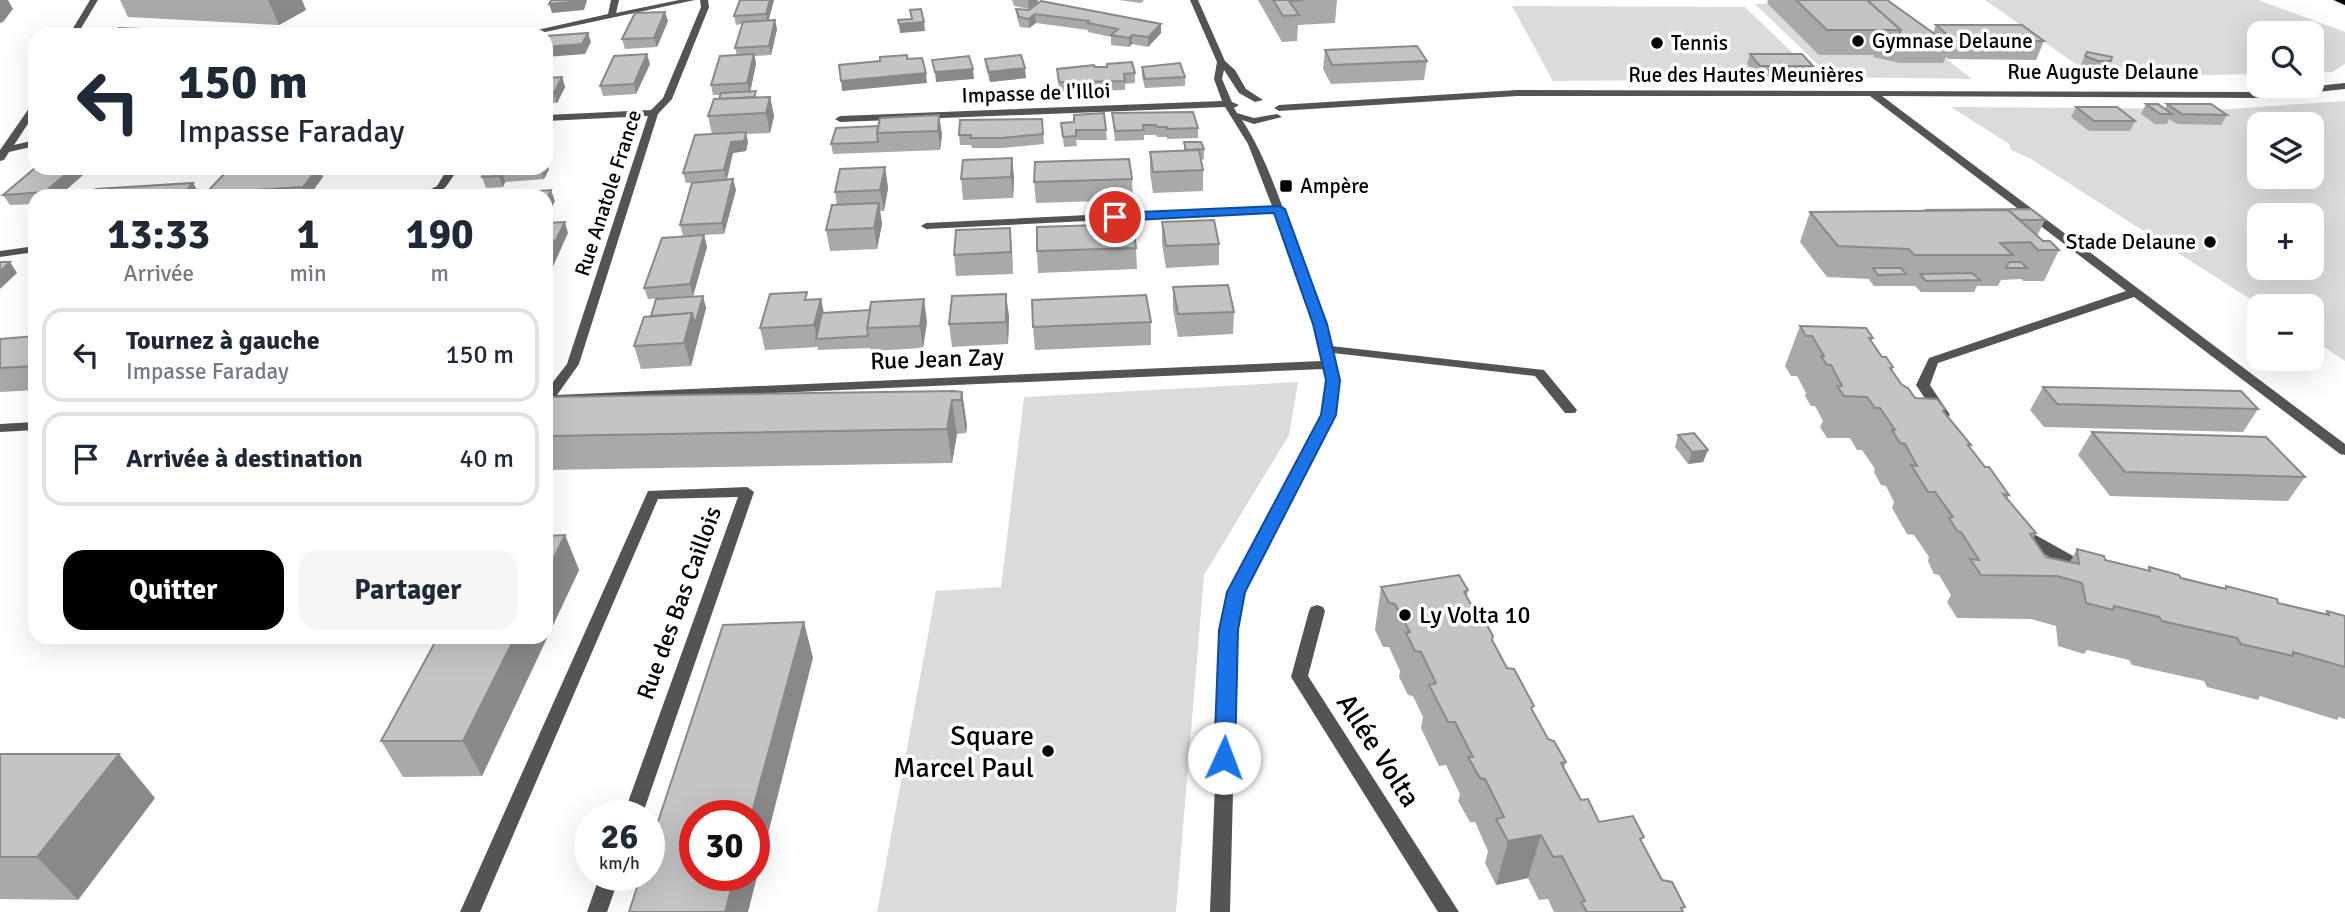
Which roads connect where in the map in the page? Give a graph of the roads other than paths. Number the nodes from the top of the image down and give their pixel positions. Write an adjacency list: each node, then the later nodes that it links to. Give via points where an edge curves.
1 (94, 0): 9 (street)
2 (615, 0): 8 (street)
3 (691, 0): 8 (street)
4 (704, 0): 17 (street, Rue Anatole France, via 705,8 667,99)
5 (1194, 0): 11 (street)
6 (2339, 0): 7 (main road)
7 (2345, 2)
8 (612, 15): 10 (street)
9 (76, 28)
10 (552, 28)
11 (1221, 62): 14 (street, via 1242,91); 15 (street, via 1218,79)
12 (2345, 86): 13 (street, Rue Auguste Delaune, via 2260,94)
13 (1872, 93): 16 (street, Rue des Hautes Meunières, via 1517,93); 30 (street, Rue des Hautes Meunières)
14 (1258, 100): 15 (street); 16 (street)
15 (1232, 108): 16 (street, Rue des Hautes Meunières, via 1254,121); 20 (street, Impasse de l'Illoi); 21 (street)
16 (1278, 112): 21 (street, via 1259,128)
17 (654, 113): 19 (street); 32 (street, Rue Anatole France, via 573,365)
18 (28, 116): 23 (street)
19 (553, 118)
20 (840, 119)
21 (1253, 144): 26 (street)
22 (28, 145): 23 (street)
23 (3, 153)
24 (448, 175): 25 (street)
25 (438, 189)
26 (1279, 209): 27 (street); 31 (street)
27 (926, 226)
28 (28, 250): 29 (street)
29 (0, 254)
30 (2136, 292): 37 (street, via 1933,361 1923,385); 38 (street, Rue des Hautes Meunières)
31 (1328, 357): 33 (street, Rue Jean Zay); 34 (street, via 1539,373); 46 (street, via 1333,387 1329,415 1236,592 1229,630)
32 (553, 390)
33 (553, 399)
34 (1570, 410)
35 (28, 426): 36 (street)
36 (0, 428)
37 (1952, 429)
38 (2345, 451)
39 (2012, 517): 40 (street, via 2027,538)
40 (2098, 576)
41 (1317, 611): 47 (street, Allée Volta, via 1299,677)
42 (638, 800): 44 (street, Rue des Bas Caillois, via 747,492 653,494)
43 (604, 891): 45 (street)
44 (470, 912)
45 (597, 912)
46 (1220, 912)
47 (1449, 912)

